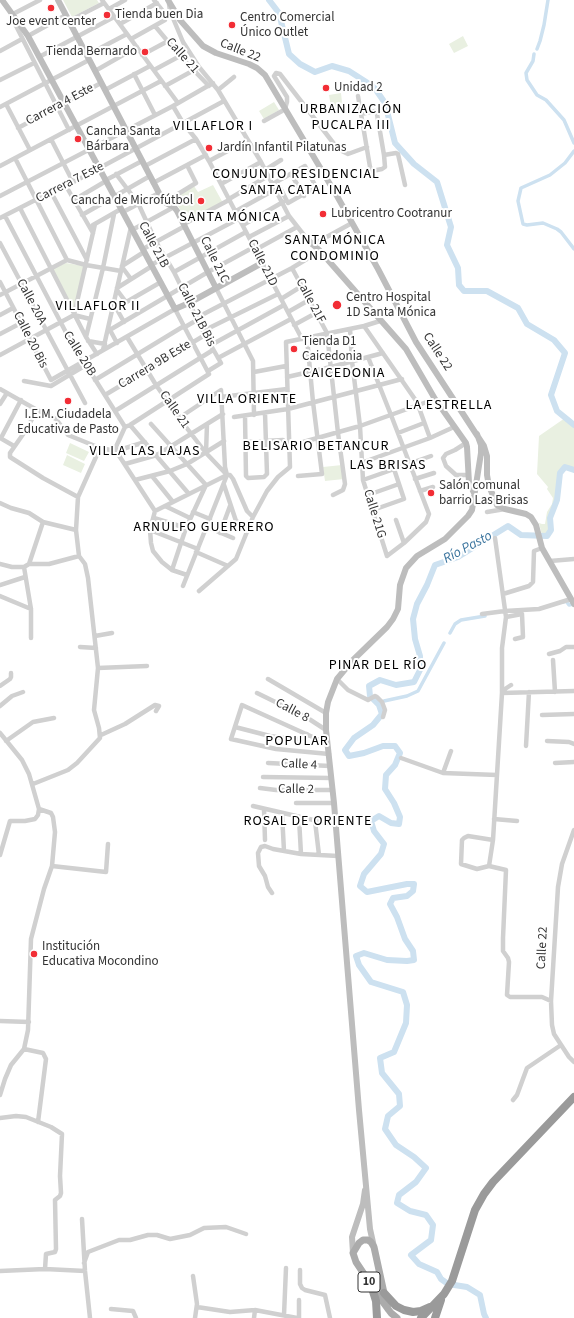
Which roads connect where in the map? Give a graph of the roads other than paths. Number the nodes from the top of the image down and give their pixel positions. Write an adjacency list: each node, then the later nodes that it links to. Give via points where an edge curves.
1 (40, 0): 9 (street)
2 (58, 0): 11 (main road)
3 (126, 0): 8 (street)
4 (103, 1): 8 (street, Calle 21D); 11 (street)
5 (2, 2): 9 (main road, Calle 21B); 16 (street, Calle 21B)
6 (156, 2): 12 (street); 13 (street, via 165,17 165,20)
7 (168, 2): 27 (street, via 172,18); 49 (main road, Calle 22, via 190,33 209,50 261,71 271,84)
8 (109, 9): 10 (street, Calle 21D)
9 (13, 14): 16 (main road, Calle 21B)
10 (114, 17): 12 (street, Calle 21D); 15 (street)
11 (67, 18): 15 (main road); 16 (street)
12 (120, 24): 14 (street, Calle 21D)
13 (156, 26): 17 (street); 18 (street, Calle 21)
14 (127, 34): 17 (street, Calle 21D); 24 (street)
15 (77, 37): 23 (street); 24 (main road)
16 (25, 38): 20 (street); 23 (main road, Calle 21B); 25 (street, Calle 21B)
17 (131, 39): 19 (street, Calle 21D)
18 (168, 41): 21 (street); 22 (street, Calle 21)
19 (137, 47): 21 (street, Calle 21D); 28 (street)
20 (0, 51)
21 (142, 55): 26 (street, Calle 21D)
22 (180, 56): 26 (street, Carrera 4 Este); 27 (street, Calle 21)
23 (39, 57): 32 (main road, Calle 21B)
24 (88, 58): 28 (main road); 32 (street)
25 (34, 63): 31 (street); 34 (street, Calle 21B)
26 (152, 68): 29 (street, Carrera 4 Este); 33 (street, Calle 21D)
27 (196, 69): 36 (street, Calle 21); 37 (street)
28 (95, 71): 35 (main road)
29 (134, 74): 38 (street, Carrera 4 Este); 40 (street)
30 (234, 77): 39 (street)
31 (0, 80)
32 (52, 80): 34 (street); 44 (main road, Calle 21B)
33 (162, 81): 37 (street, Calle 21D); 40 (street)
34 (45, 83): 43 (street); 47 (street, Calle 21B)
35 (101, 83): 38 (main road); 44 (street, Carrera 4 Este)
36 (211, 84): 39 (street, Calle 21); 45 (street)
37 (166, 86): 45 (street, Calle 21D)
38 (105, 90): 48 (main road)
39 (218, 90): 42 (street, Calle 21)
40 (143, 91): 48 (street); 51 (street)
41 (358, 96): 50 (street)
42 (224, 101): 53 (street, Carrera 7 Este); 60 (street, Calle 21)
43 (6, 104): 46 (street); 55 (street)
44 (64, 104): 47 (street, Carrera 4 Este); 54 (main road, Calle 21B)
45 (176, 104): 51 (street); 53 (street, Calle 21D)
46 (0, 107)
47 (58, 107): 55 (street, Carrera 4 Este); 56 (street, Calle 21B)
48 (114, 107): 54 (street); 57 (main road)
49 (284, 110): 52 (street); 61 (street, via 287,97 274,76 276,73 280,74 338,149 348,154); 113 (main road, Calle 22)
50 (361, 114): 61 (street); 66 (street, via 377,114)
51 (155, 115): 57 (street)
52 (264, 121)
53 (183, 123): 59 (street, Calle 21D); 62 (street, Carrera 7 Este)
54 (76, 126): 56 (street); 64 (main road, Calle 21B)
55 (18, 128): 63 (street)
56 (69, 130): 58 (street)
57 (126, 130): 62 (main road); 64 (street)
58 (51, 139): 63 (street); 71 (street)
59 (196, 139): 65 (street, Calle 21D); 72 (street)
60 (248, 140): 68 (street); 70 (street, Calle 21)
61 (367, 147): 66 (street, via 372,171 384,168)
62 (135, 148): 72 (main road); 75 (street, Carrera 7 Este)
63 (30, 150): 67 (street)
64 (90, 150): 71 (street); 75 (main road, Calle 21B)
65 (206, 155): 68 (street, Calle 21D); 73 (street)
66 (384, 155): 87 (street, via 398,154)
67 (15, 158): 74 (street); 82 (street)
68 (209, 160): 86 (street, Calle 21D)
69 (281, 160): 76 (street)
70 (261, 162): 76 (street, Calle 21); 86 (street)
71 (64, 163): 82 (street); 83 (street)
72 (143, 164): 77 (street); 79 (main road)
73 (187, 165): 84 (street); 99 (street, via 196,183)
74 (0, 166)
75 (99, 168): 81 (main road, Calle 21B); 83 (street, Carrera 7 Este)
76 (265, 170): 80 (street, Calle 21)
77 (116, 174): 81 (street); 89 (street, Calle 21B Bis)
78 (291, 174): 85 (street); 95 (street); 95 (street, via 305,166 316,187)
79 (150, 176): 84 (main road); 89 (street)
80 (268, 176): 85 (street, Calle 21); 98 (street)
81 (106, 181): 94 (main road, Calle 21B); 97 (street)
82 (27, 182): 93 (street); 96 (street)
83 (73, 182): 88 (street, Carrera 7 Este)
84 (154, 183): 92 (main road)
85 (275, 183): 90 (street); 95 (street, via 288,203)
86 (221, 184): 98 (street, Calle 21D)
87 (405, 185)
88 (66, 186): 91 (street, Carrera 7 Este); 97 (street)
89 (127, 189): 94 (street); 101 (street, Calle 21B Bis)
90 (276, 189): 100 (street); 105 (street)
91 (51, 192): 96 (street, Carrera 7 Este); 133 (street)
92 (159, 193): 99 (main road); 101 (street)
93 (0, 196)
94 (114, 196): 104 (main road, Calle 21B); 106 (street)
95 (304, 196)
96 (36, 200): 103 (street, Carrera 7 Este); 132 (street)
97 (74, 200): 106 (street)
98 (229, 200): 105 (street, Calle 21D); 115 (street)
99 (165, 202): 102 (main road)
100 (282, 202): 109 (street); 116 (street)
101 (138, 203): 104 (street); 112 (street, Calle 21B Bis)
102 (174, 207): 112 (street); 115 (main road, Calle 21C)
103 (20, 208): 108 (street, Carrera 7 Este); 136 (street)
104 (122, 210): 107 (street); 119 (main road, Calle 21B)
105 (236, 211): 111 (street, Calle 21D)
106 (82, 214): 117 (street)
107 (114, 214): 114 (street); 137 (street)
108 (5, 216): 110 (street, Carrera 7 Este); 142 (street, Calle 20B)
109 (289, 216): 118 (street); 121 (street)
110 (0, 218)
111 (240, 218): 116 (street, Calle 21D); 124 (street)
112 (147, 222): 119 (street); 123 (street, Calle 21B Bis)
113 (352, 223): 126 (street); 254 (main road, Calle 22, via 416,342)
114 (95, 224): 117 (street); 120 (street)
115 (184, 225): 123 (street); 124 (main road, Calle 21C)
116 (243, 225): 121 (street, Calle 21D)
117 (89, 227): 120 (street)
118 (297, 227): 122 (street); 127 (street)
119 (132, 228): 128 (main road, Calle 21B); 138 (street)
120 (92, 233): 133 (street)
121 (247, 234): 127 (street, Calle 21D); 131 (street)
122 (307, 239): 126 (main road)
123 (156, 242): 128 (street); 130 (street, Calle 21B Bis)
124 (193, 242): 130 (street); 131 (main road, Calle 21C)
125 (0, 243): 147 (street, Calle 20A)
126 (312, 245): 129 (main road)
127 (255, 248): 134 (street, Calle 21D); 141 (street)
128 (144, 250): 135 (main road, Calle 21B); 138 (street)
129 (320, 252): 139 (street); 173 (main road)
130 (165, 257): 135 (street); 140 (street, Calle 21B Bis)
131 (201, 257): 140 (street); 141 (main road, Calle 21C)
132 (67, 260): 133 (street); 136 (street)
133 (86, 263): 137 (street); 168 (street)
134 (262, 263): 144 (street, Calle 21D); 150 (main road)
135 (152, 265): 143 (street); 146 (main road, Calle 21B)
136 (51, 268): 142 (street); 168 (street)
137 (103, 268): 138 (street); 170 (street)
138 (122, 268): 143 (street); 151 (street)
139 (292, 268): 144 (street); 148 (street, Calle 21F)
140 (174, 272): 149 (street, Calle 21B Bis)
141 (208, 272): 149 (street); 150 (main road, Calle 21C)
142 (36, 276): 147 (street); 174 (street, Calle 20B)
143 (130, 279): 151 (street)
144 (271, 280): 153 (street, Calle 21D); 160 (street)
145 (0, 282): 152 (street, Calle 20 Bis)
146 (161, 282): 155 (main road, Calle 21B); 158 (street)
147 (21, 283): 152 (street); 181 (street, Calle 20A)
148 (302, 286): 156 (street); 157 (street, Calle 21F)
149 (182, 287): 155 (street); 159 (street, Calle 21B Bis)
150 (216, 288): 159 (main road); 160 (street, Calle 21C)
151 (117, 289): 158 (street); 162 (street)
152 (5, 292): 154 (street); 163 (street, Calle 20 Bis)
153 (278, 294): 156 (street, Calle 21D); 169 (street, Carrera 9B Este)
154 (0, 295)
155 (168, 295): 164 (main road, Calle 21B); 175 (street)
156 (281, 299): 161 (street, Calle 21D)
157 (309, 300): 165 (street); 166 (street, Calle 21F)
158 (126, 302): 162 (street)
159 (189, 303): 164 (main road); 171 (street, Calle 21B Bis)
160 (224, 304): 169 (street, Calle 21C); 171 (street)
161 (284, 305): 165 (street, Calle 21D); 182 (street)
162 (115, 306): 175 (street); 183 (street)
163 (13, 308): 167 (street); 176 (street, Calle 20 Bis)
164 (175, 309): 179 (street, Calle 21B); 187 (street)
165 (288, 312): 172 (street, Calle 21D)
166 (316, 313): 177 (street); 185 (street, Calle 21F)
167 (0, 315)
168 (74, 315): 170 (street); 174 (street); 190 (street)
169 (230, 317): 182 (street, Calle 21C); 184 (street, Carrera 9B Este)
170 (90, 319): 190 (street)
171 (197, 319): 179 (street); 184 (street, Calle 21B Bis)
172 (291, 319): 177 (street, Calle 21D); 194 (street)
173 (380, 320): 178 (street); 228 (main road, via 406,349)
174 (60, 322): 181 (street); 206 (street, Calle 20B)
175 (124, 322): 183 (street)
176 (21, 323): 186 (street); 189 (street, Calle 20 Bis)
177 (294, 325): 188 (street, Calle 21D)
178 (364, 326): 180 (street); 198 (street)
179 (184, 327): 192 (street, Calle 21B); 201 (street)
180 (350, 329): 185 (street); 205 (street, Calle 21G)
181 (46, 330): 189 (street); 213 (street, Calle 20A)
182 (237, 330): 194 (street, Calle 21C); 195 (street)
183 (109, 331): 191 (street); 193 (street)
184 (204, 333): 192 (street, Carrera 9B Este); 195 (street, Calle 21B Bis)
185 (327, 333): 188 (street); 208 (street, Calle 21F)
186 (0, 334)
187 (127, 337): 191 (street); 201 (street, Calle 21)
188 (304, 338): 207 (street, via 286,342); 212 (street)
189 (30, 339): 200 (street); 213 (street, Calle 20 Bis, via 51,380)
190 (87, 339): 193 (street); 199 (street)
191 (118, 342): 196 (street)
192 (192, 342): 202 (street, Calle 21B); 209 (street, Carrera 9B Este)
193 (105, 344): 196 (street)
194 (244, 344): 204 (street); 211 (street, Calle 21C, via 253,361)
195 (210, 345): 197 (street, Calle 21B Bis)
196 (103, 350): 199 (street)
197 (213, 350): 202 (street); 204 (street, Calle 21B Bis)
198 (383, 353): 203 (street); 215 (street)
199 (97, 354): 206 (street)
200 (0, 355)
201 (138, 355): 209 (street, Calle 21); 216 (street)
202 (201, 357): 210 (street, Calle 21B); 218 (street)
203 (368, 357): 205 (street); 219 (street)
204 (218, 358): 210 (street, Calle 21B Bis, via 221,363)
205 (352, 361): 208 (street); 222 (street, Calle 21G)
206 (84, 364): 213 (street); 216 (street, Calle 20B)
207 (286, 366): 211 (street); 214 (street)
208 (330, 367): 212 (street); 227 (street, Calle 21F)
209 (147, 370): 218 (street, Calle 21); 225 (street, Carrera 9B Este)
210 (209, 372): 230 (street)
211 (254, 372): 224 (street, Calle 21C)
212 (310, 372): 214 (street); 231 (street)
213 (69, 373): 217 (street, via 51,386); 232 (street, Calle 20A)
214 (287, 377): 221 (street)
215 (402, 379): 219 (street); 234 (street)
216 (95, 380): 225 (street, Calle 20B)
217 (24, 381)
218 (156, 385): 230 (street, Calle 21); 237 (street)
219 (379, 385): 222 (street); 241 (street)
220 (0, 389): 223 (street)
221 (287, 389): 224 (street); 235 (street)
222 (356, 392): 227 (street); 249 (street, Calle 21G)
223 (7, 393): 229 (street); 233 (street)
224 (254, 393): 226 (street); 240 (street, Calle 21C)
225 (105, 396): 237 (street, Calle 20B)
226 (222, 397): 239 (street); 244 (street, via 221,390)
227 (334, 397): 231 (street); 252 (street, Calle 21F)
228 (435, 399): 234 (street); 251 (main road)
229 (21, 400): 236 (street); 256 (street)
230 (166, 401): 244 (street, Calle 21); 248 (street)
231 (313, 402): 235 (street); 258 (street)
232 (85, 403)
233 (0, 404)
234 (419, 405): 241 (street); 245 (street)
235 (288, 409): 238 (street); 267 (street)
236 (37, 410): 265 (street); 268 (street, via 56,419 68,435)
237 (115, 411): 250 (street, Calle 20B)
238 (266, 413): 240 (street); 261 (street)
239 (223, 414): 247 (street); 260 (street)
240 (254, 415): 242 (street)
241 (392, 415): 249 (street); 253 (street)
242 (245, 416): 243 (street); 263 (street)
243 (234, 417)
244 (178, 418): 255 (street, Calle 21)
245 (424, 423): 253 (street); 257 (street)
246 (151, 424): 266 (street)
247 (207, 424): 255 (street); 271 (street)
248 (130, 425): 250 (street); 262 (street)
249 (360, 426): 252 (street); 276 (street, Calle 21G)
250 (125, 427): 270 (street)
251 (454, 427): 257 (street); 264 (main road)
252 (338, 433): 258 (street); 295 (street, Calle 21F, via 345,484 343,490)
253 (398, 433): 269 (street)
254 (477, 434): 293 (main road, Calle 22, via 481,453); 302 (main road, Calle 22, via 487,456 487,475 493,496 497,505)
255 (191, 435): 266 (street); 271 (street, Calle 21)
256 (0, 438): 265 (street)
257 (430, 438): 269 (street)
258 (317, 439): 267 (street); 284 (street, via 322,474)
259 (283, 440): 261 (street)
260 (224, 441): 271 (street); 281 (street, via 225,467)
261 (266, 441): 263 (street); 263 (street, via 266,476 248,478 245,475)
262 (145, 442): 270 (street); 272 (street)
263 (246, 442)
264 (466, 443): 282 (main road); 282 (street, via 443,458 446,466 456,475)
265 (14, 446): 297 (street, via 10,457)
266 (171, 446): 272 (street); 275 (street)
267 (289, 446): 307 (street, via 290,467 267,490)
268 (100, 448): 270 (street); 297 (street)
269 (403, 448): 276 (street); 277 (street)
270 (116, 451): 274 (street)
271 (206, 453): 275 (street); 281 (street, Calle 21)
272 (157, 455): 274 (street); 279 (street)
273 (431, 456): 277 (street)
274 (125, 464): 285 (street)
275 (187, 464): 279 (street); 289 (street)
276 (361, 464): 286 (street, Calle 21G)
277 (409, 464): 278 (street); 287 (street)
278 (394, 470): 286 (street); 288 (street)
279 (170, 471): 283 (street); 294 (street)
280 (434, 473): 287 (street)
281 (228, 475): 289 (street); 290 (street); 307 (street, Calle 21, via 233,478 247,511)
282 (468, 475): 293 (main road)
283 (152, 476): 285 (street); 299 (street)
284 (298, 476)
285 (135, 480): 304 (street)
286 (363, 480): 296 (street, Calle 21G)
287 (415, 480): 292 (street)
288 (399, 484): 296 (street); 303 (street, via 404,499)
289 (206, 485): 294 (street); 305 (street)
290 (224, 485): 301 (street); 310 (street)
291 (433, 487): 292 (street)
292 (420, 491): 322 (street, via 429,514 426,522)
293 (474, 493): 356 (main road, Calle 22, via 472,510 468,516 445,539 417,556 406,568 400,585 398,609 388,627)
294 (190, 494): 299 (street)
295 (333, 495)
296 (368, 495): 303 (street, Calle 21G)
297 (78, 497): 316 (street)
298 (0, 502): 312 (street)
299 (173, 502): 300 (street)
300 (165, 506): 304 (street); 309 (street)
301 (230, 506): 314 (street, via 236,521); 318 (street)
302 (505, 509): 306 (street); 323 (main road, via 531,517 539,532)
303 (373, 510): 322 (street, Calle 21G, via 387,556)
304 (155, 511): 308 (street)
305 (193, 512): 309 (street); 310 (street)
306 (487, 512)
307 (253, 516): 314 (street)
308 (154, 518): 315 (street); 317 (street)
309 (190, 518): 315 (street)
310 (210, 519): 313 (street)
311 (396, 520): 322 (street)
312 (43, 522): 316 (street); 329 (street)
313 (206, 527): 318 (street); 324 (street)
314 (249, 527): 330 (street, via 238,557)
315 (186, 528): 321 (street)
316 (76, 530): 325 (street)
317 (150, 530): 321 (street); 331 (street, via 153,551)
318 (220, 533): 319 (street)
319 (233, 538)
320 (495, 538): 337 (street)
321 (181, 542): 324 (street); 331 (street)
322 (404, 542)
323 (541, 545): 327 (main road); 337 (street, via 534,551 533,582 530,586)
324 (197, 550): 330 (street); 332 (street)
325 (79, 556): 329 (street, via 49,564); 344 (street, via 85,564 88,578)
326 (574, 559): 327 (street)
327 (550, 561): 339 (main road)
328 (0, 564): 329 (street, via 12,567)
329 (27, 566): 333 (street)
330 (228, 566): 336 (street)
331 (172, 570): 332 (street)
332 (187, 576): 335 (street)
333 (25, 577): 334 (street); 340 (street)
334 (0, 585)
335 (183, 586)
336 (199, 591)
337 (503, 594): 342 (street)
338 (0, 596): 340 (street)
339 (572, 601): 342 (street)
340 (31, 609): 345 (street)
341 (482, 614): 342 (street)
342 (505, 614): 346 (street, via 522,614 523,637); 361 (street)
343 (112, 633): 344 (street)
344 (95, 636): 349 (street)
345 (31, 638)
346 (515, 639)
347 (80, 647): 349 (street)
348 (574, 647): 350 (street, via 566,647)
349 (96, 648): 353 (street)
350 (549, 654)
351 (553, 660): 363 (street)
352 (147, 666): 353 (street)
353 (98, 668): 376 (street, via 94,710)
354 (11, 673): 358 (street, via 10,679)
355 (268, 679): 367 (street)
356 (337, 679): 367 (main road, Calle 22); 370 (street, via 354,694 368,700 375,696 382,702 385,710)
357 (511, 685): 361 (street)
358 (0, 686)
359 (574, 691): 363 (street)
360 (23, 692): 365 (street, via 12,696)
361 (502, 692): 362 (street); 390 (street)
362 (529, 692): 363 (street); 381 (street)
363 (554, 692)
364 (257, 693): 373 (street, Calle 8)
365 (0, 706)
366 (156, 711): 376 (street, via 159,706 154,705 125,724)
367 (326, 713): 373 (main road, Calle 22)
368 (574, 714): 369 (street)
369 (542, 715)
370 (383, 717)
371 (54, 718): 377 (street, via 33,722)
372 (235, 727): 375 (street, via 270,736 305,739); 375 (street, via 242,705); 383 (street, via 231,739 276,749)
373 (326, 730): 379 (main road, Calle 22)
374 (0, 733): 377 (street)
375 (307, 734): 379 (street)
376 (101, 735): 393 (street, via 68,770)
377 (6, 741): 393 (street, via 22,760)
378 (547, 741): 380 (street)
379 (327, 742): 383 (main road, Calle 22)
380 (574, 744)
381 (526, 746)
382 (451, 751): 389 (street)
383 (329, 754): 388 (main road, Calle 22)
384 (401, 758): 389 (street)
385 (574, 762): 387 (street)
386 (268, 763): 388 (street, Calle 4)
387 (554, 763)
388 (330, 766): 392 (main road, Calle 22)
389 (443, 773): 390 (street)
390 (497, 775): 403 (street)
391 (263, 777): 392 (street)
392 (331, 778): 395 (main road, Calle 22)
393 (33, 784): 399 (street)
394 (260, 788): 395 (street, Calle 2)
395 (333, 790): 397 (main road, Calle 22)
396 (296, 803): 397 (street)
397 (334, 803): 406 (main road, Calle 22)
398 (253, 806): 400 (street)
399 (39, 809): 414 (street, via 35,819 10,821); 416 (street, via 51,813 53,817 55,832)
400 (264, 809): 401 (street); 408 (street)
401 (282, 813): 402 (street); 411 (street)
402 (299, 818): 404 (street); 412 (street)
403 (494, 819): 405 (street); 409 (street)
404 (315, 821): 406 (street); 413 (street)
405 (517, 821)
406 (335, 825): 415 (main road, Calle 22)
407 (574, 830): 419 (street, Calle 22, via 562,864 558,887)
408 (265, 840)
409 (493, 840): 417 (street); 417 (street, via 468,836 462,840 460,864 477,869)
410 (108, 844): 416 (street, via 106,872)
411 (284, 851): 412 (street); 418 (street, via 265,846 259,850 259,866)
412 (300, 854): 413 (street)
413 (319, 854): 415 (street)
414 (0, 855)
415 (338, 856): 430 (main road, Calle 22 / 10)
416 (52, 866): 421 (street, via 31,939)
417 (489, 866): 419 (street, via 504,868 507,872 503,938 504,951 509,962 507,995 542,997)
418 (272, 893)
419 (551, 1001): 422 (street, Calle 22, via 554,1034)
420 (0, 1021): 421 (street)
421 (29, 1022): 423 (street)
422 (561, 1045): 424 (street, Calle 22); 427 (street, via 527,1068 517,1095)
423 (24, 1049): 425 (street, via 4,1079); 429 (street, via 43,1053 46,1059)
424 (574, 1062)
425 (0, 1095)
426 (574, 1097): 443 (highway, via 484,1194 452,1281)
427 (512, 1100)
428 (0, 1118): 429 (street, via 26,1117)
429 (38, 1122): 437 (street, via 62,1134 61,1192 55,1200 56,1252 46,1254)
430 (367, 1181): 433 (main road, 10, via 370,1229); 434 (main road, 10, via 363,1204 352,1237)
431 (82, 1219): 435 (street)
432 (246, 1234): 435 (street, via 226,1227 204,1228 190,1235 170,1239 148,1235 119,1240 88,1252)
433 (374, 1246): 434 (main road, via 368,1240 363,1240); 444 (main road, 10)
434 (353, 1253): 442 (main road, 10)
435 (84, 1263): 440 (street)
436 (286, 1268): 451 (street)
437 (45, 1269): 439 (street); 440 (street)
438 (300, 1270): 457 (street, via 302,1288 325,1295)
439 (0, 1271)
440 (85, 1271): 452 (street)
441 (193, 1276): 447 (street)
442 (371, 1285): 449 (main road, 10); 458 (highway, via 376,1301)
443 (445, 1291): 446 (highway); 461 (highway)
444 (384, 1293): 446 (highway, via 396,1306 412,1312 421,1311); 449 (main road, 10)
445 (299, 1300): 456 (street)
446 (434, 1304): 460 (highway)
447 (197, 1307): 450 (street, via 230,1312); 454 (street)
448 (111, 1309): 453 (street, via 133,1312)
449 (388, 1309): 459 (main road, 10)
450 (255, 1310): 451 (street); 455 (street)
451 (284, 1315): 456 (street)
452 (90, 1318)
453 (136, 1318)
454 (195, 1318)
455 (254, 1318)
456 (298, 1318)
457 (330, 1318)
458 (377, 1318)
459 (396, 1318)
460 (421, 1318)
461 (435, 1318)

